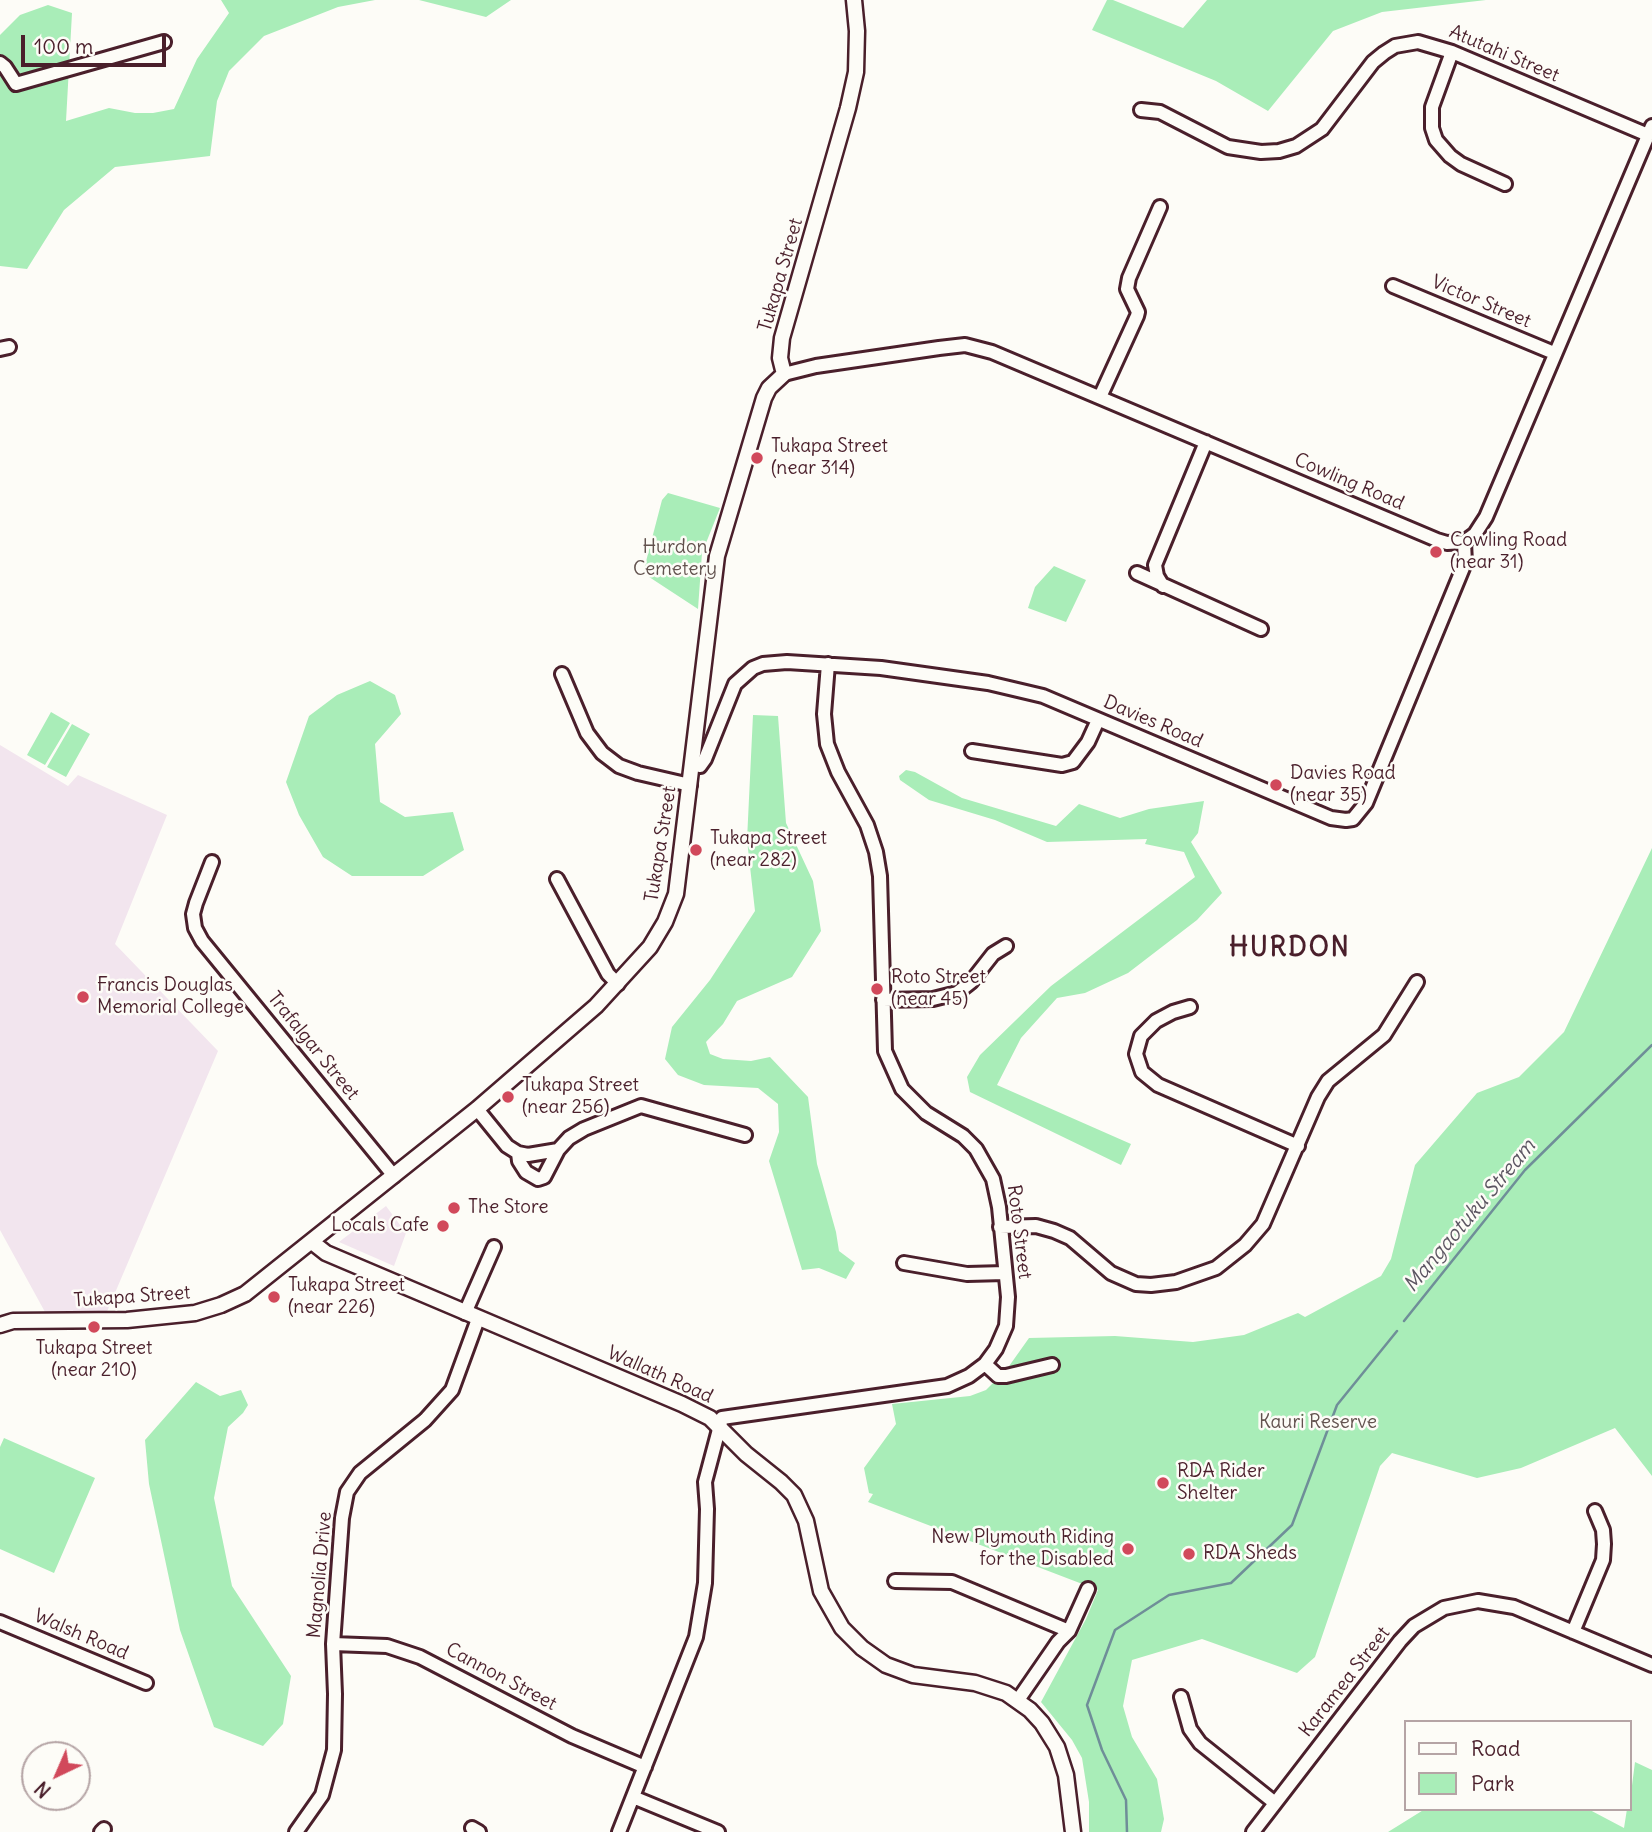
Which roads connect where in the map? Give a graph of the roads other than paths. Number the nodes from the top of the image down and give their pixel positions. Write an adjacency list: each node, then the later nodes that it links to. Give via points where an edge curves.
1 (854, 0): 11 (street, Tukapa Street, via 856,72 782,338)
2 (164, 42): 4 (street, via 16,84)
3 (1452, 52): 5 (street, Atutahi Street, via 1418,42 1395,46 1373,62 1322,130 1279,151 1228,147 1160,113); 6 (street, Atutahi Street); 7 (street, via 1432,107 1436,140 1461,164)
4 (0, 63)
5 (1141, 110)
6 (1650, 130): 10 (street)
7 (1505, 184)
8 (1160, 207): 12 (street, via 1129,278 1127,289 1138,316)
9 (1393, 286): 10 (street, Victor Street)
10 (1553, 354): 14 (street, via 1486,517)
11 (784, 374): 12 (street, Cowling Road, via 965,345); 22 (street, Tukapa Street, via 764,398 717,556)
12 (1100, 397): 13 (street, Cowling Road)
13 (1206, 442): 14 (street, Cowling Road, via 1437,540); 16 (street, via 1155,565)
14 (1464, 542): 20 (street, Davies Road, via 1465,563 1366,803 1353,819 1331,818)
15 (1137, 573): 16 (street)
16 (1163, 586): 17 (street)
17 (1261, 629)
18 (828, 664): 20 (street, Davies Road, via 1017,688); 22 (street, Davies Road, via 775,662 753,668 735,684 709,753 699,766); 29 (street, Roto Street, via 827,744 867,825 878,862)
19 (562, 674): 23 (street, via 587,733 602,754 619,766)
20 (1098, 720): 21 (street, via 1073,762 1062,765)
21 (972, 751)
22 (693, 764): 23 (street, Tukapa Street)
23 (690, 785): 28 (street, Tukapa Street, via 672,907 650,947)
24 (212, 862): 36 (street, Trafalgar Street, via 193,914 202,941)
25 (557, 879): 28 (street, via 608,974)
26 (1006, 946): 29 (street, via 957,993 933,999)
27 (1417, 982): 33 (street, via 1384,1035 1328,1081)
28 (618, 984): 31 (street, Tukapa Street)
29 (883, 1000): 37 (street, Roto Street, via 885,1052 896,1079 912,1101 963,1136 981,1155 993,1179)
30 (1190, 1007): 33 (street, via 1156,1021 1141,1036 1136,1054 1142,1072 1158,1085)
31 (477, 1109): 35 (street); 36 (street, Tukapa Street)
32 (745, 1135): 34 (street, via 641,1106 584,1129)
33 (1298, 1146): 37 (street, via 1270,1211 1254,1235 1227,1261 1189,1279 1136,1284 1111,1273 1070,1238 1054,1231 1036,1226)
34 (558, 1150): 35 (street); 35 (street, via 544,1177 538,1179 526,1172)
35 (518, 1153)
36 (394, 1176): 38 (street, Tukapa Street)
37 (1000, 1227): 41 (street, Roto Street)
38 (312, 1242): 42 (street, Wallath Road, via 326,1253); 43 (street, Tukapa Street, via 245,1294 195,1313 127,1320)
39 (494, 1247): 42 (street, Magnolia Drive)
40 (904, 1263): 41 (street, via 967,1274)
41 (1005, 1273): 44 (street, Roto Street, via 1006,1326)
42 (472, 1316): 46 (street, Wallath Road, via 691,1408); 53 (street, Magnolia Drive, via 452,1390 425,1420 360,1473 347,1492)
43 (4, 1321)
44 (985, 1364): 45 (street, via 998,1376); 46 (street, Roto Street, via 947,1386 722,1418)
45 (1052, 1364)
46 (719, 1428): 57 (street, via 793,1495 806,1521 821,1591 842,1628 862,1648 899,1670 991,1687); 58 (street, Wallath Road, via 705,1482 705,1583 696,1637)
47 (1595, 1511): 52 (street, via 1603,1530 1602,1560)
48 (895, 1581): 51 (street, via 952,1582)
49 (1088, 1589): 51 (street)
50 (0, 1622): 55 (street, Walsh Road)
51 (1069, 1632): 57 (street)
52 (1573, 1632): 54 (street, Karamea Street); 60 (street, Karamea Street, via 1514,1606 1493,1602 1462,1602 1429,1615 1400,1641)
53 (333, 1644): 58 (street, Cannon Street, via 387,1646 421,1657 572,1736); 61 (street, Magnolia Drive, via 334,1750 322,1795)
54 (1652, 1665)
55 (146, 1683)
56 (1181, 1697): 60 (street, via 1190,1729 1200,1743)
57 (1018, 1700): 64 (street, via 1042,1723 1057,1747 1066,1775)
58 (645, 1767): 59 (street, Wallath Road)
59 (633, 1797): 62 (street, Wallath Road); 63 (street)
60 (1275, 1803): 65 (street, Karamea Street)
61 (296, 1832)
62 (619, 1832)
63 (718, 1832)
64 (1073, 1832)
65 (1253, 1832)

